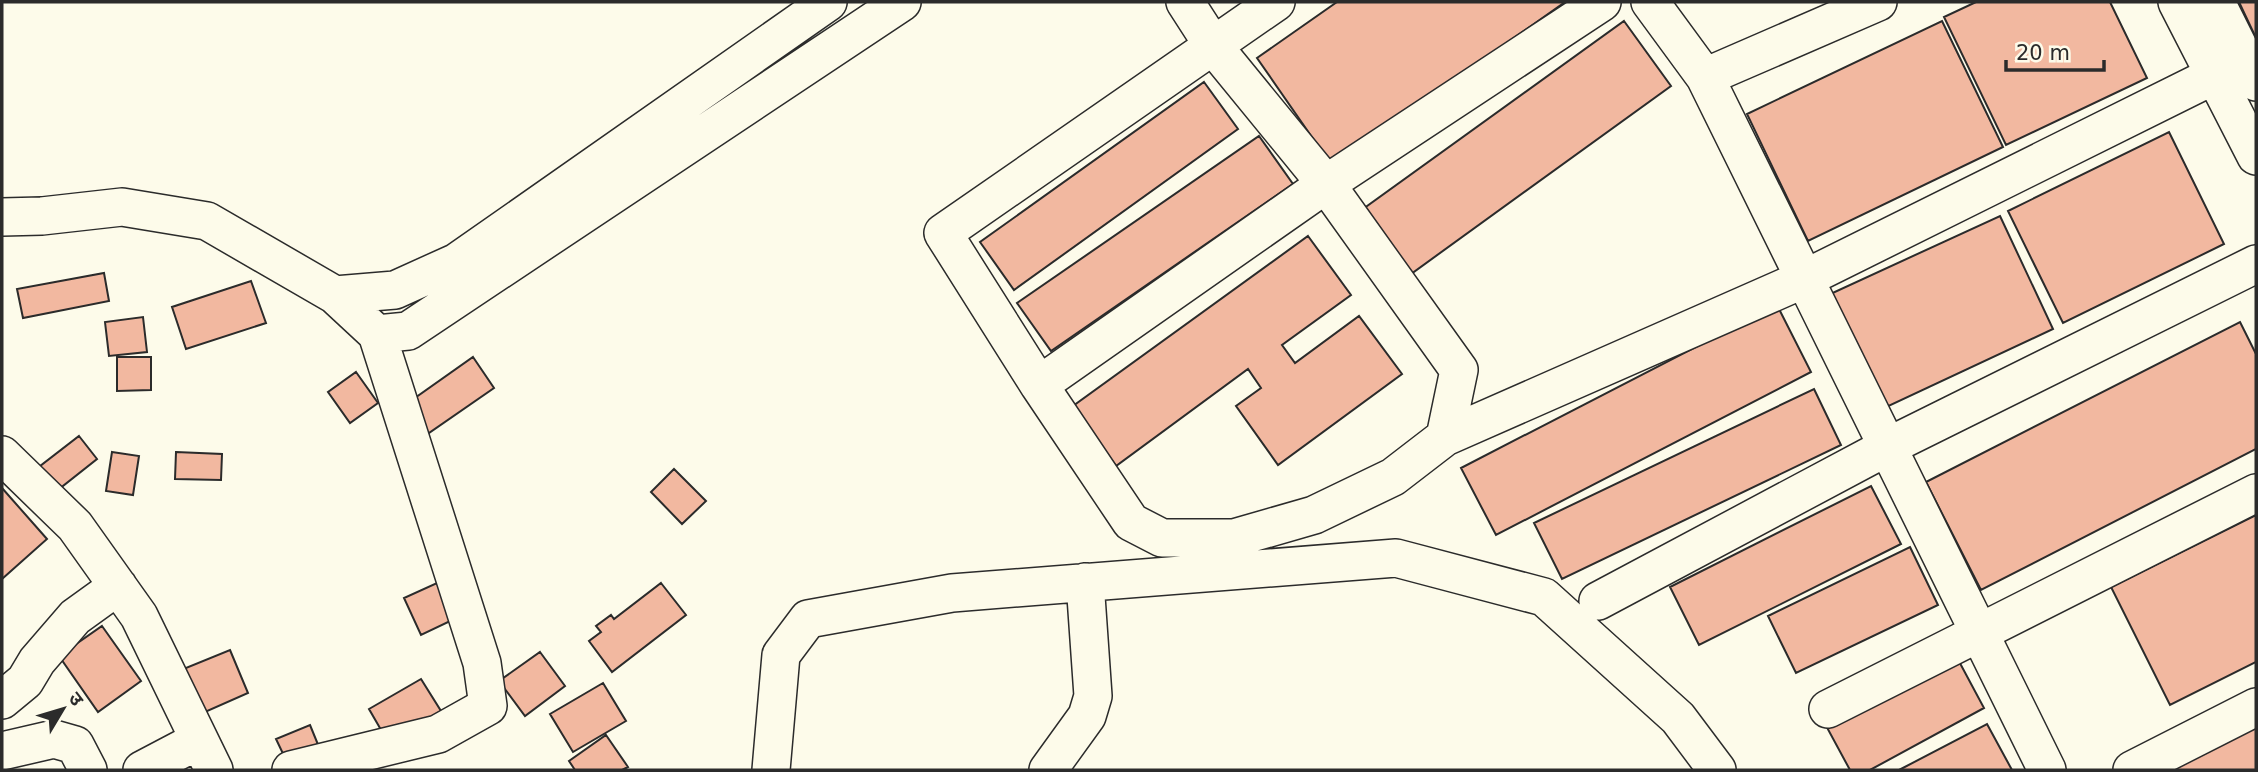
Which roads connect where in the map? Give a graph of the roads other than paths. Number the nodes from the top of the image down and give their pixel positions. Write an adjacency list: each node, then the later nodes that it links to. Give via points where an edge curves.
1 (828, 2): 18 (street, via 457,262 395,290)
2 (902, 2): 19 (street, via 408,331)
3 (1185, 2): 10 (street)
4 (1276, 2): 10 (street)
5 (1601, 2): 14 (street)
6 (1650, 2): 12 (street)
7 (1878, 2): 12 (street)
8 (2177, 2): 11 (street)
9 (2216, 2): 11 (street)
10 (1214, 47): 14 (street); 20 (street, via 943,233)
11 (2239, 73): 13 (street); 17 (street)
12 (1705, 77): 17 (street)
13 (2256, 156)
14 (1326, 184): 20 (street); 21 (street, via 1459,370)
15 (2, 217): 18 (street, via 122,207 207,221)
16 (2256, 264): 22 (street)
17 (1804, 279): 21 (street); 22 (street)
18 (335, 295): 19 (street)
19 (377, 334): 36 (street, via 482,663 488,706 438,734)
20 (1039, 385): 21 (street, via 1131,522 1162,538 1234,538 1314,515 1393,477)
21 (1445, 437)
22 (1887, 447): 27 (street); 28 (street)
23 (2, 455): 26 (street, via 75,526)
24 (2256, 494): 28 (street)
25 (1086, 582): 37 (street, via 953,593 808,619 781,655); 38 (street, via 1093,696 1087,716); 39 (street, via 1396,558 1544,597 1678,718)
26 (118, 586): 29 (street, via 75,617 25,681); 33 (street, via 139,616)
27 (1598, 601)
28 (1979, 632): 31 (street); 40 (street)
29 (2, 699)
30 (2256, 707): 41 (street)
31 (1828, 709)
32 (2, 751): 34 (street, via 54,739 75,744)
33 (206, 755): 35 (street)
34 (88, 770)
35 (142, 770)
36 (291, 770)
37 (771, 770)
38 (1048, 770)
39 (1717, 770)
40 (2047, 770)
41 (2132, 770)

